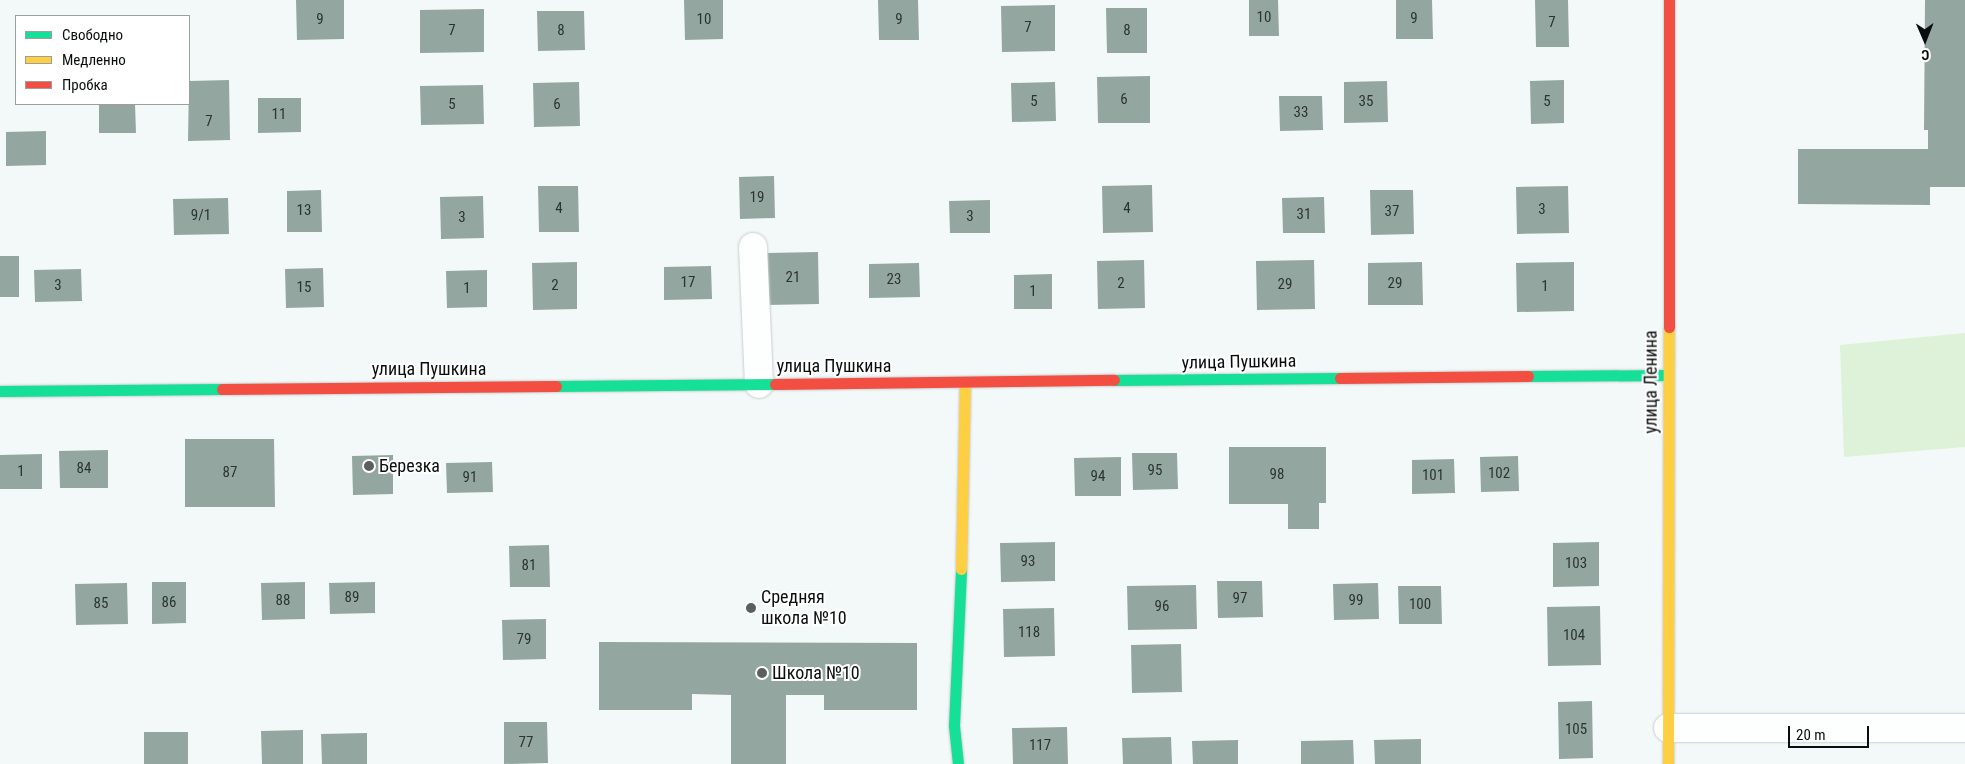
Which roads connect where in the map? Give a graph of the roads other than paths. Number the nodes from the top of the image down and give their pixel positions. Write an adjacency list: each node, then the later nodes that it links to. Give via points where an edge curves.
1 (1669, 0): 3 (street, улица Ленина)
2 (752, 247): 5 (street)
3 (1668, 375): 4 (street, улица Пушкина); 7 (street, улица Ленина)
4 (965, 382): 5 (street, улица Пушкина); 9 (street, via 954,725)
5 (758, 384): 6 (street, улица Пушкина)
6 (0, 391)
7 (1668, 728): 8 (street); 10 (street, улица Ленина)
8 (1965, 728)
9 (958, 764)
10 (1668, 764)

